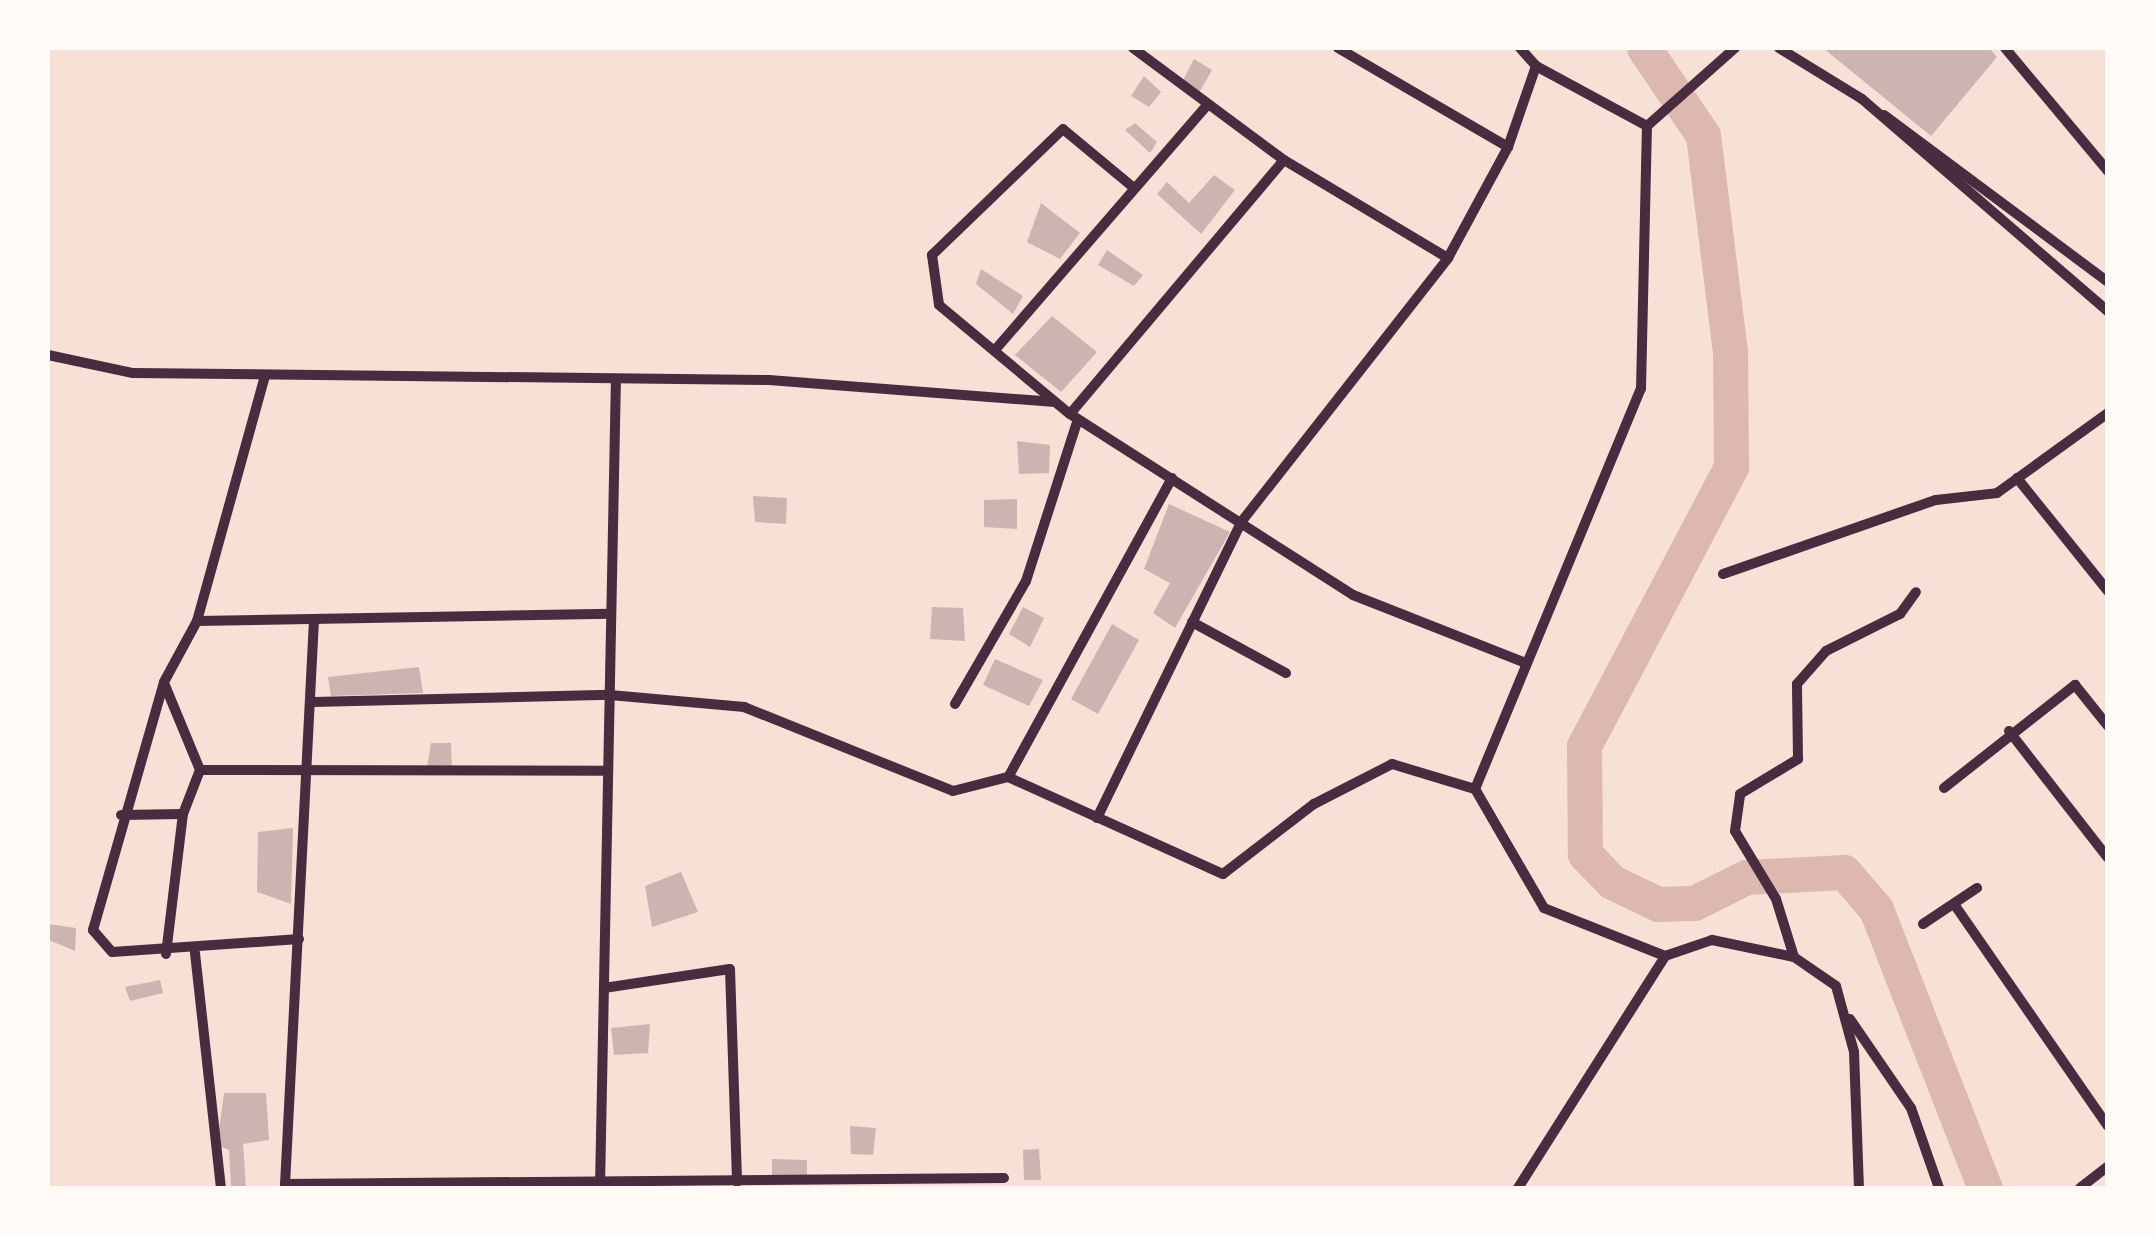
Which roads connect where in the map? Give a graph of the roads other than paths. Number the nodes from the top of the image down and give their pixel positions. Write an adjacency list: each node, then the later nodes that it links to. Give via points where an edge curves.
1 (1133, 48): 9 (street)
2 (1338, 48): 12 (street)
3 (1520, 48): 7 (street)
4 (1735, 48): 10 (street)
5 (1779, 48): 8 (street)
6 (2005, 48): 15 (street)
7 (1536, 66): 10 (street); 12 (street)
8 (1862, 100): 11 (street); 13 (street)
9 (1206, 106): 14 (street); 16 (street)
10 (1647, 126): 39 (street, via 1642,390)
11 (1928, 145): 13 (street); 17 (street)
12 (1508, 147): 19 (street)
13 (1918, 156): 18 (street)
14 (1284, 160): 19 (street); 28 (street)
15 (2108, 171)
16 (1134, 188): 22 (street); 22 (street, via 1063,130 932,255 939,305)
17 (2002, 201): 18 (street); 20 (street)
18 (1990, 215): 21 (street)
19 (1448, 258): 31 (street)
20 (2108, 282)
21 (2108, 311)
22 (995, 350): 26 (street)
23 (48, 355): 24 (street, via 133,373)
24 (265, 375): 25 (street); 37 (street)
25 (616, 379): 26 (street); 35 (street)
26 (1056, 402): 28 (street)
27 (2108, 412): 30 (street)
28 (1074, 417): 29 (street); 44 (street, via 1026,581)
29 (1172, 478): 31 (street); 50 (street)
30 (2017, 478): 32 (street, via 1997,492 1936,500); 33 (street)
31 (1242, 521): 38 (street); 39 (street, via 1353,594)
32 (1723, 574)
33 (2108, 591)
34 (1916, 592): 64 (street, via 1900,614 1826,651 1797,684 1798,759 1750,783 1736,831 1776,899)
35 (611, 614): 36 (street); 42 (street)
36 (314, 620): 37 (street); 43 (street)
37 (197, 621): 41 (street)
38 (1192, 622): 40 (street); 55 (street)
39 (1526, 663): 52 (street)
40 (1286, 673)
41 (164, 682): 47 (street); 54 (street)
42 (610, 695): 43 (street); 48 (street); 50 (street, via 744,706 954,791)
43 (313, 702): 49 (street)
44 (955, 704)
45 (2108, 726): 46 (street, via 2075,684)
46 (2009, 732): 51 (street); 56 (street)
47 (200, 770): 49 (street); 53 (street)
48 (608, 770): 49 (street); 65 (street)
49 (312, 776): 60 (street)
50 (1008, 777): 55 (street)
51 (1944, 788)
52 (1475, 789): 55 (street, via 1392,764 1314,804 1222,874); 63 (street, via 1544,908)
53 (184, 814): 54 (street); 62 (street)
54 (120, 815): 62 (street, via 93,930 112,952)
55 (1097, 818)
56 (2108, 858)
57 (1976, 888): 58 (street)
58 (1954, 904): 59 (street); 67 (street)
59 (1923, 924)
60 (299, 939): 61 (street); 71 (street, via 285,1184)
61 (195, 953): 62 (street); 72 (street)
62 (166, 954)
63 (1665, 956): 64 (street, via 1712,940); 73 (street)
64 (1794, 958): 66 (street, via 1836,986)
65 (604, 988): 70 (street, via 730,969); 71 (street)
66 (1847, 1014): 74 (street); 75 (street, via 1911,1108)
67 (2108, 1126)
68 (2108, 1166): 76 (street)
69 (1004, 1178): 70 (street)
70 (737, 1182): 71 (street)
71 (600, 1186)
72 (222, 1188)
73 (1518, 1188)
74 (1860, 1188)
75 (1939, 1188)
76 (2080, 1188)

